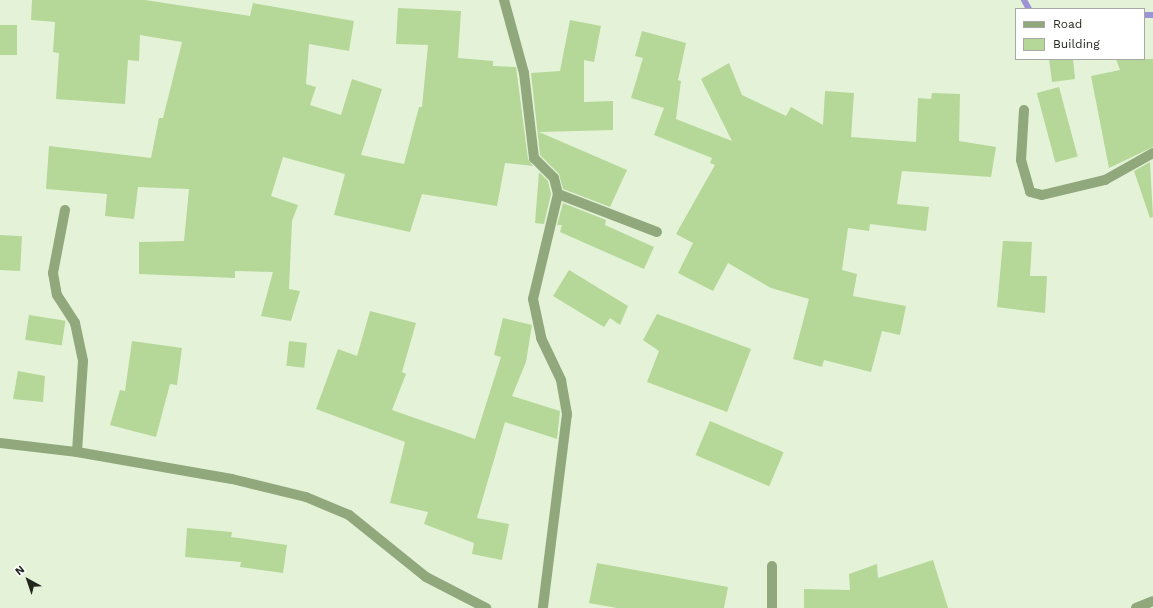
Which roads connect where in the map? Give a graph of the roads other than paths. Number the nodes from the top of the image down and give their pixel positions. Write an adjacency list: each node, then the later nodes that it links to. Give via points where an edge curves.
1 (504, 0): 4 (street, via 524,73 534,158 554,178)
2 (1024, 110): 3 (street, via 1021,160 1030,192 1042,195 1106,180)
3 (1153, 154)
4 (558, 194): 6 (street); 12 (street, via 533,299 541,338 561,380 567,414)
5 (65, 210): 8 (street, via 53,273 57,295 75,323 83,361)
6 (657, 232)
7 (0, 443): 8 (street)
8 (77, 452): 11 (street, via 232,479 306,497 349,515 426,577)
9 (772, 566): 13 (street)
10 (1153, 601): 14 (street)
11 (486, 608)
12 (543, 608)
13 (772, 608)
14 (1136, 608)

